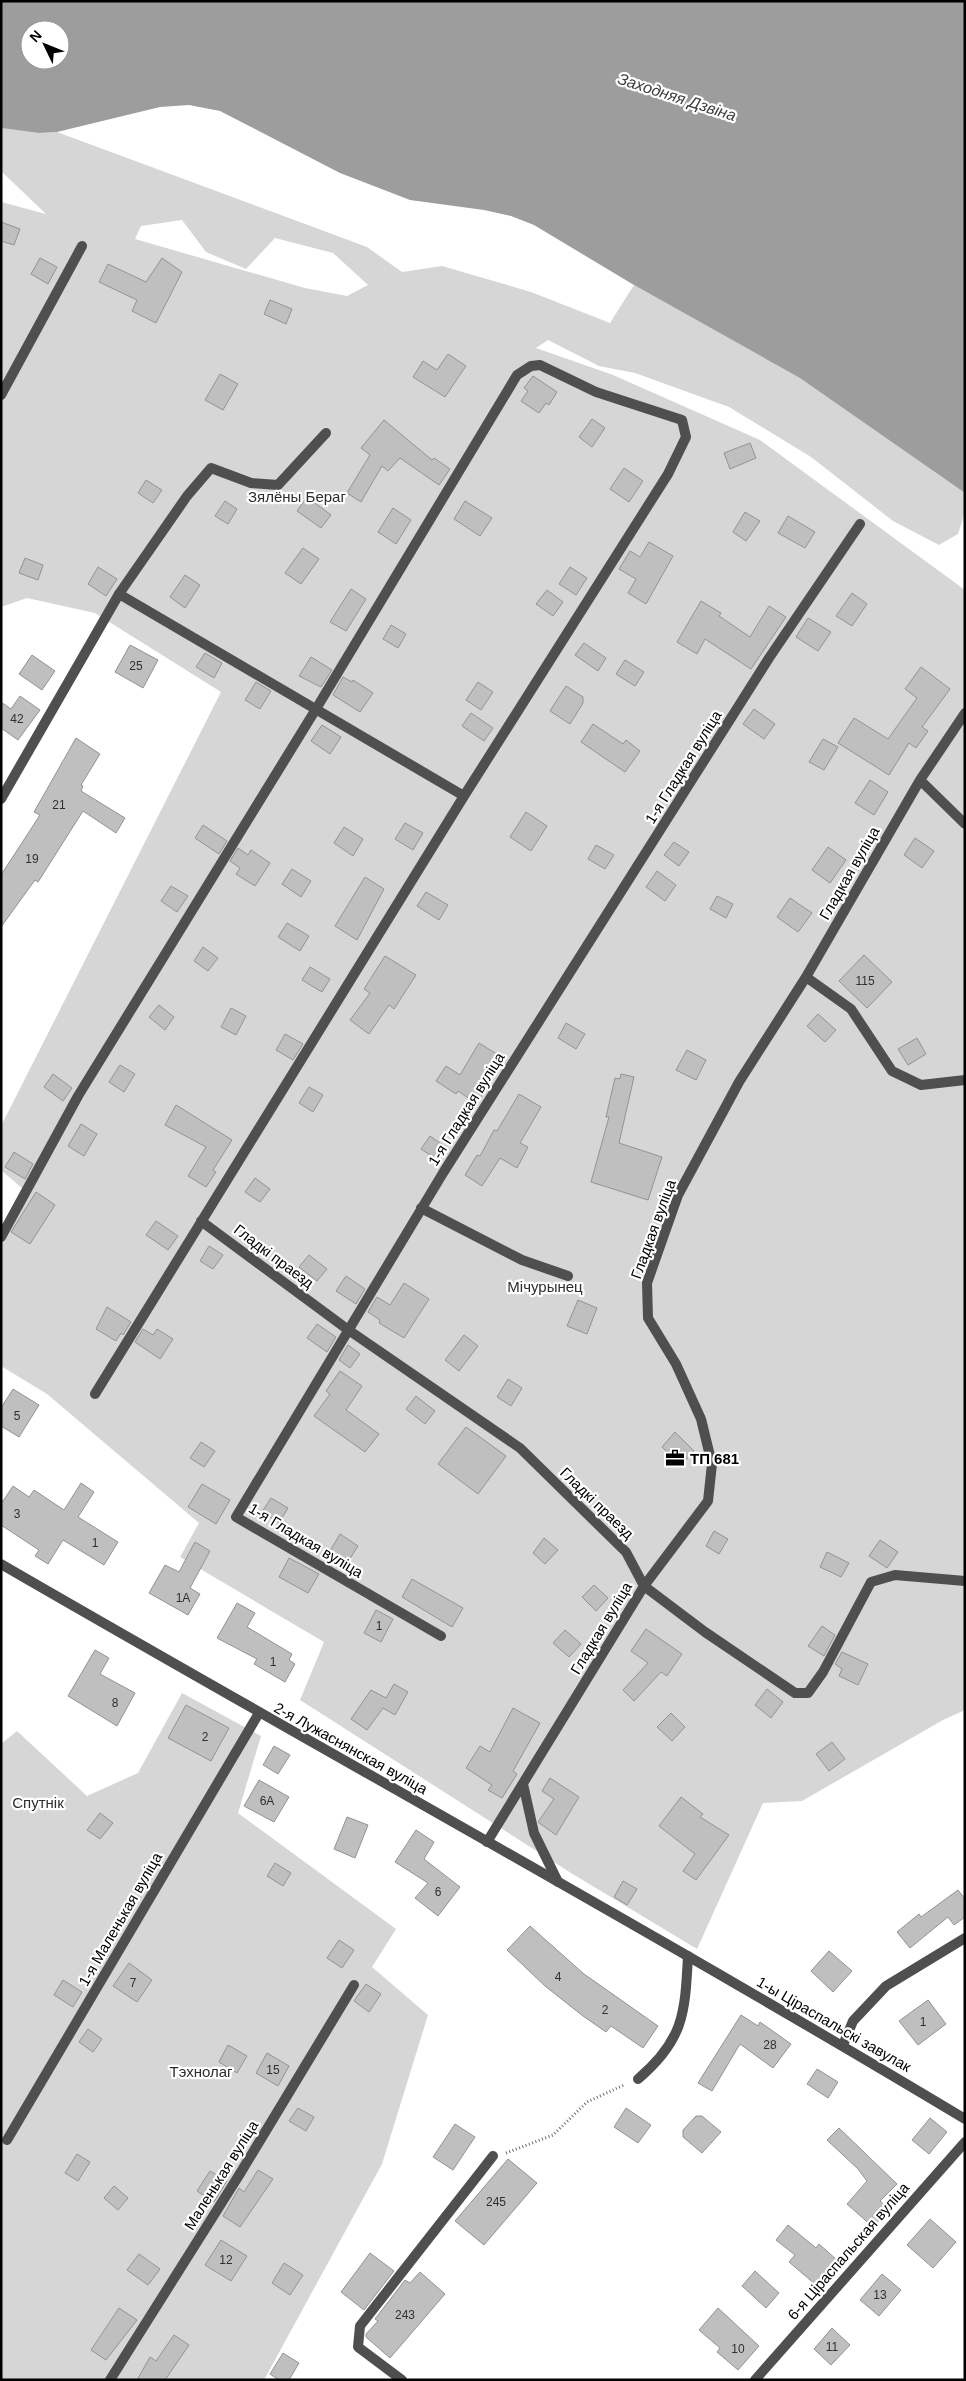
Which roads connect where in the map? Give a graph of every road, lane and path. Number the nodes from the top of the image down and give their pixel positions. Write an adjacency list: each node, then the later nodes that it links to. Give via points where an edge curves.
1 (82, 246): 2 (street)
2 (1, 395)
3 (326, 433): 5 (street, via 278,485 251,483 211,468 187,496)
4 (860, 524): 14 (street, 1-я Гладкая вуліца, via 769,658)
5 (119, 594): 6 (street); 10 (street)
6 (316, 708): 9 (street); 9 (street, via 517,375 531,366 540,365 596,392 682,420 686,436 668,474); 16 (street, via 78,1096)
7 (965, 713): 8 (street, Гладкая вуліца)
8 (920, 780): 11 (street); 12 (street, Гладкая вуліца)
9 (464, 796): 15 (street)
10 (1, 799)
11 (965, 824)
12 (806, 976): 13 (street, via 852,1009 892,1071 920,1085); 22 (street, Гладкая вуліца, via 739,1082 678,1195 646,1283 648,1318 676,1364 701,1419 712,1464 708,1501)
13 (965, 1080)
14 (421, 1208): 17 (street, via 522,1260); 18 (street, 1-я Гладкая вуліца)
15 (201, 1221): 18 (street, Гладкі праезд); 19 (street)
16 (1, 1237)
17 (568, 1276)
18 (347, 1329): 22 (street, Гладкі праезд, via 520,1448 626,1552); 23 (street, 1-я Гладкая вуліца, via 236,1517)
19 (95, 1394)
20 (1, 1564): 24 (street, 2-я Лужаснянская вуліца)
21 (965, 1581): 22 (street, Гладкі праезд, via 895,1575 871,1582 823,1672 808,1693 795,1693)
22 (644, 1586): 25 (street, Гладкая вуліца)
23 (441, 1636)
24 (259, 1713): 26 (street, 2-я Лужаснянская вуліца); 34 (street, 1-я Маленькая вуліца)
25 (523, 1784): 26 (street, Гладкая вуліца); 27 (street, via 534,1833)
26 (487, 1842): 27 (street, 2-я Лужаснянская вуліца)
27 (558, 1882): 29 (street, 2-я Лужаснянская вуліца)
28 (965, 1938): 31 (street, via 886,1986 853,2021)
29 (688, 1956): 31 (street, 1-ы Ціраспальскі завулак); 32 (street, via 686,2003 678,2031 659,2061)
30 (354, 1985): 37 (street, Маленькая вуліца)
31 (843, 2046): 33 (street, 1-ы Ціраспальскі завулак)
32 (638, 2079): 36 (path, via 587,2102 553,2135)
33 (965, 2119)
34 (7, 2140)
35 (965, 2142): 39 (street, 6-я Ціраспальская вуліца)
36 (493, 2156): 38 (street, via 360,2326 358,2347)
37 (110, 2380)
38 (402, 2380)
39 (755, 2380)

